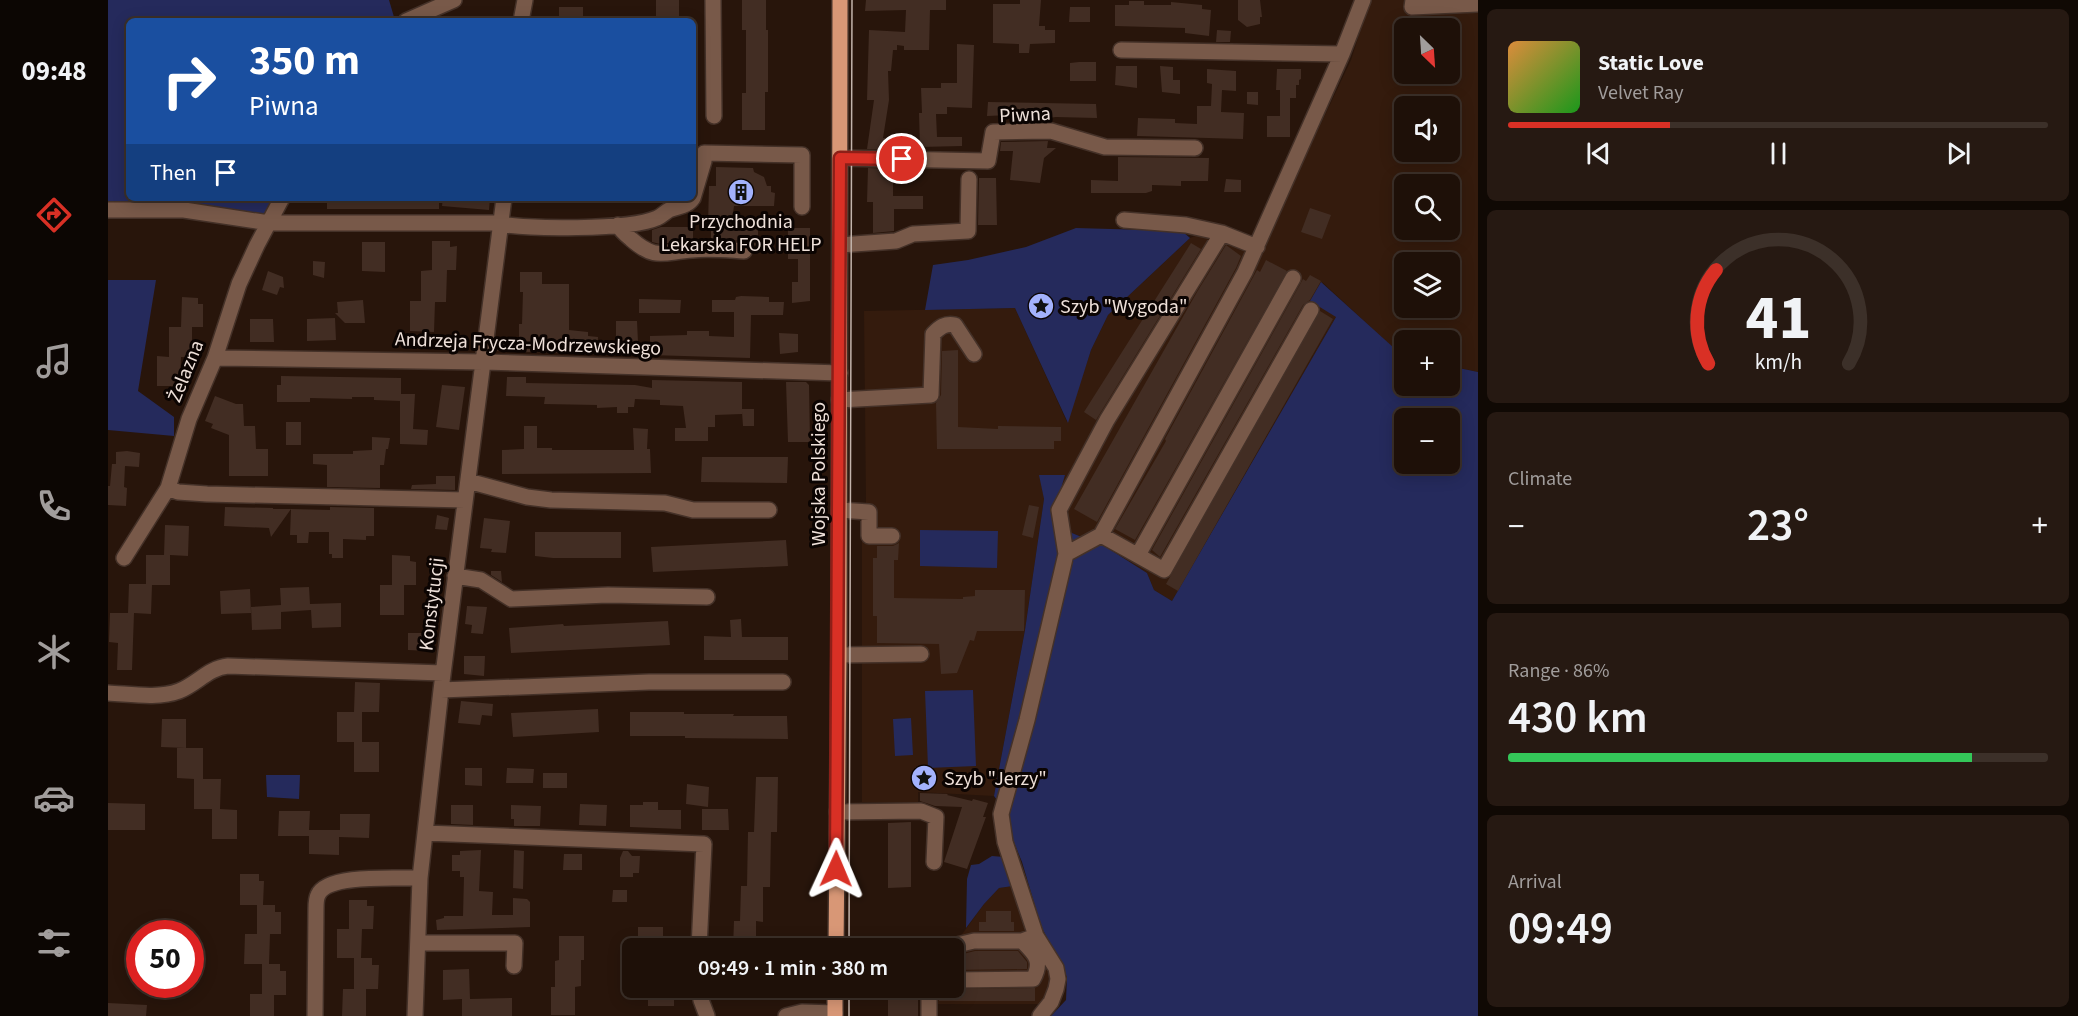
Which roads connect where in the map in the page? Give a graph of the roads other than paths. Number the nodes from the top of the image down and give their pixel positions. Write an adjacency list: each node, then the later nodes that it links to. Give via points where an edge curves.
1 (454, 0): 8 (street)
2 (525, 0): 9 (street)
3 (713, 0): 12 (street)
4 (840, 0): 14 (main road, Wojska Polskiego)
5 (1363, 0): 11 (street)
6 (1413, 0): 7 (street, via 1412,7)
7 (1478, 4)
8 (413, 18)
9 (522, 18)
10 (1121, 50): 11 (street)
11 (1342, 54): 28 (street)
12 (714, 116)
13 (1195, 148): 14 (street, Piwna, via 1105,147 1051,131 993,132 988,161)
14 (840, 158): 27 (main road, Wojska Polskiego)
15 (969, 179): 27 (street, via 968,231)
16 (696, 188): 20 (street, via 704,153 802,155)
17 (280, 201): 23 (street, Żelazna)
18 (504, 201): 24 (street, Konstytucji)
19 (690, 201): 25 (street, via 657,218)
20 (802, 207)
21 (108, 210): 23 (street, via 184,210)
22 (1124, 220): 26 (street, via 1186,225)
23 (269, 223): 24 (street); 33 (street, Żelazna, via 240,284)
24 (502, 224): 25 (street); 34 (street, Konstytucji)
25 (618, 225): 29 (street, via 635,243 652,253)
26 (1222, 233): 28 (street); 44 (street, via 1107,420 1059,510)
27 (840, 245): 35 (main road, Wojska Polskiego)
28 (1257, 247): 42 (street)
29 (744, 251)
30 (1293, 278): 45 (street)
31 (1311, 310): 45 (street, via 1164,570)
32 (974, 354): 36 (street, via 955,325 941,326 933,334 931,395)
33 (215, 358): 34 (street, Andrzeja Frycza-Modrzewskiego); 38 (street, Żelazna, via 189,419)
34 (483, 362): 35 (street, Andrzeja Frycza-Modrzewskiego); 37 (street, Konstytucji)
35 (840, 374): 36 (main road, Wojska Polskiego)
36 (839, 399): 41 (main road, Wojska Polskiego)
37 (468, 481): 39 (street, Konstytucji); 40 (street, via 551,500 665,503 693,510)
38 (168, 488): 39 (street, via 207,494); 46 (street, Żelazna)
39 (465, 500): 47 (street, Konstytucji)
40 (769, 510)
41 (839, 510): 43 (street, via 869,512 868,536); 50 (main road, Wojska Polskiego)
42 (1101, 535): 44 (street); 45 (street)
43 (892, 536)
44 (1066, 554): 61 (street, via 1001,814)
45 (1138, 555)
46 (124, 558)
47 (455, 576): 48 (street, via 481,580 511,599 608,595); 51 (street, Konstytucji)
48 (706, 597)
49 (921, 654): 50 (street)
50 (839, 655): 55 (main road, Wojska Polskiego)
51 (443, 673): 53 (street, Konstytucji); 54 (street, via 228,666 213,669 170,694)
52 (783, 682): 53 (street, via 650,682)
53 (441, 690): 56 (street, Konstytucji)
54 (108, 693)
55 (837, 812): 57 (street, via 921,811 936,817); 60 (main road, Wojska Polskiego)
56 (425, 833): 58 (street, Konstytucji); 59 (street, via 704,844)
57 (934, 862)
58 (420, 878): 62 (street, Konstytucji); 70 (street, via 347,880 330,884 318,895)
59 (699, 938)
60 (836, 938)
61 (1029, 938): 63 (street); 65 (street, via 1039,969 1033,979); 75 (street, via 1056,968 1058,979 1051,1002)
62 (418, 943): 64 (street, via 514,943); 71 (street, Konstytucji)
63 (964, 943)
64 (514, 966)
65 (964, 980)
66 (702, 998): 72 (street)
67 (835, 998): 69 (main road)
68 (929, 998): 74 (street)
69 (835, 1014): 73 (street, via 802,1012)
70 (315, 1016)
71 (415, 1016)
72 (707, 1016)
73 (786, 1016)
74 (929, 1016)
75 (1040, 1016)

